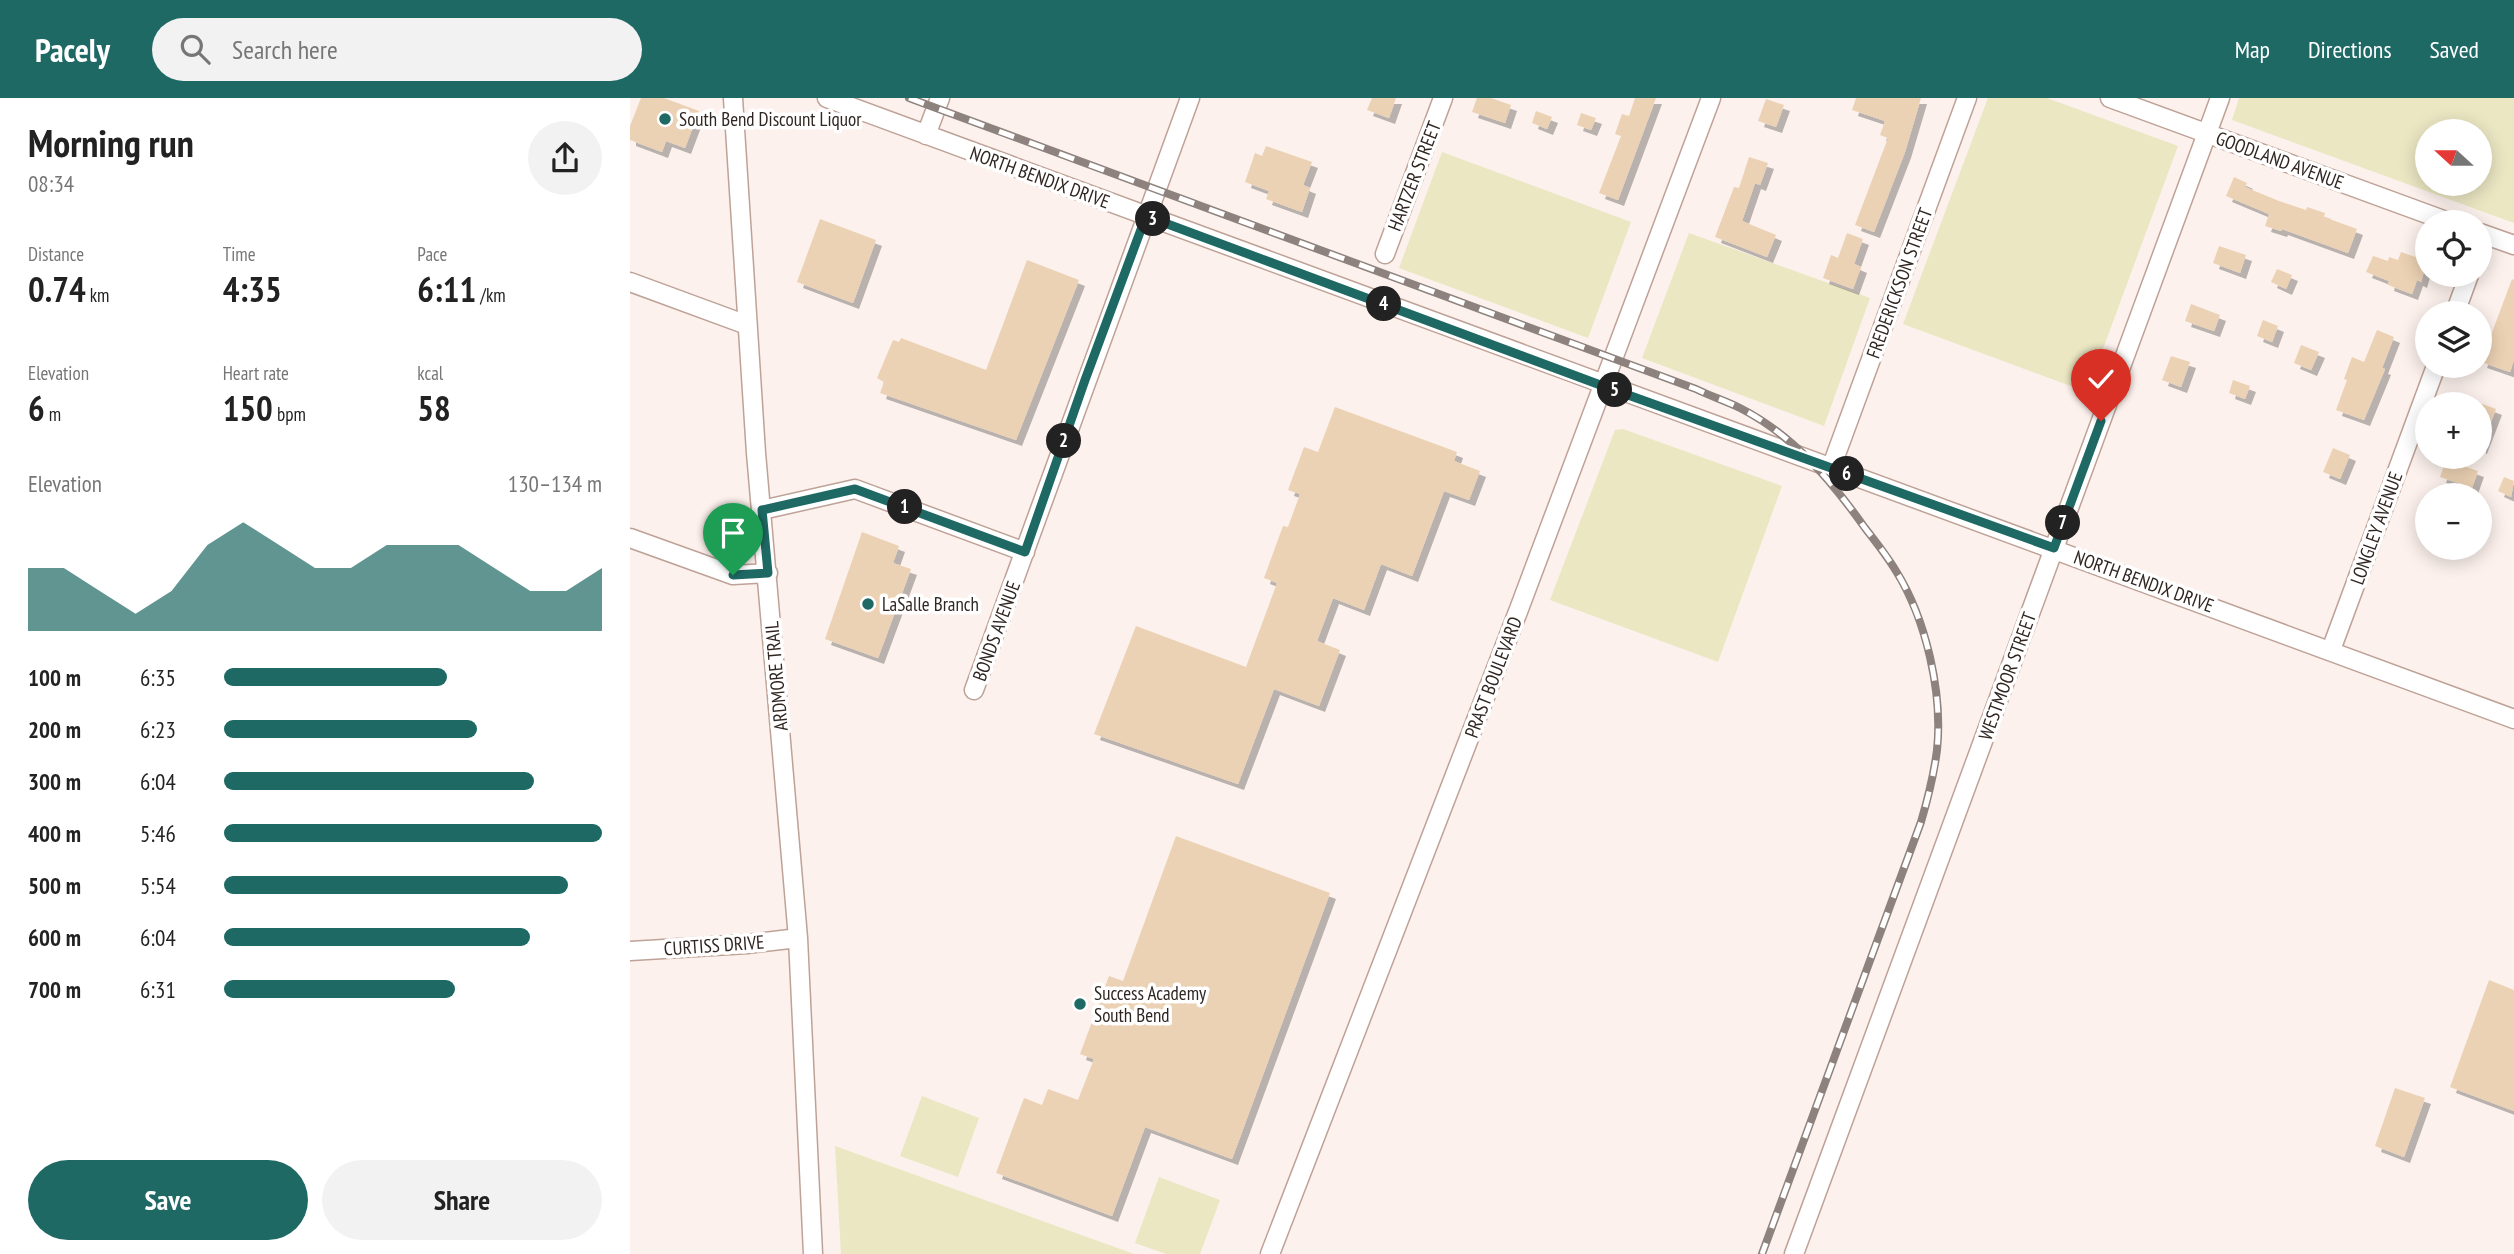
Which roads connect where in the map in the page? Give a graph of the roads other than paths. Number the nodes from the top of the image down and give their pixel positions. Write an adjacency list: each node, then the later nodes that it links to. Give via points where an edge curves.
1 (733, 98): 18 (street, ARDMORE TRAIL)
2 (827, 98): 11 (street, NORTH BENDIX DRIVE)
3 (940, 98): 11 (street)
4 (1190, 98): 13 (street, BONDS AVENUE)
5 (1443, 98): 16 (street, HARTZER STREET)
6 (1711, 98): 20 (street, PRAST BOULEVARD)
7 (1967, 98): 21 (street, FREDERICKSON STREET)
8 (2110, 98): 10 (street, GOODLAND AVENUE)
9 (2220, 98): 10 (street, WESTMOOR STREET)
10 (2207, 133): 12 (street, GOODLAND AVENUE); 24 (street, WESTMOOR STREET)
11 (926, 135): 13 (street, NORTH BENDIX DRIVE)
12 (2416, 210)
13 (1146, 216): 20 (street, NORTH BENDIX DRIVE); 25 (street, BONDS AVENUE)
14 (2492, 241): 15 (street)
15 (2514, 246)
16 (1385, 254)
17 (630, 282): 18 (street)
18 (747, 325): 22 (street, ARDMORE TRAIL)
19 (2432, 378): 27 (street, LONGLEY AVENUE)
20 (1603, 386): 21 (street, NORTH BENDIX DRIVE); 33 (street, PRAST BOULEVARD)
21 (1831, 468): 24 (street, NORTH BENDIX DRIVE)
22 (762, 510): 25 (street, via 855,489); 26 (street, ARDMORE TRAIL)
23 (630, 538): 26 (street, via 733,575)
24 (2054, 548): 27 (street, NORTH BENDIX DRIVE); 34 (street, WESTMOOR STREET)
25 (1025, 552): 28 (street, BONDS AVENUE)
26 (768, 573): 30 (street, ARDMORE TRAIL)
27 (2331, 650): 29 (street, NORTH BENDIX DRIVE)
28 (974, 690)
29 (2514, 719)
30 (798, 938): 31 (street, CURTISS DRIVE); 32 (street, ARDMORE TRAIL)
31 (630, 951)
32 (813, 1254)
33 (1270, 1254)
34 (1794, 1254)

